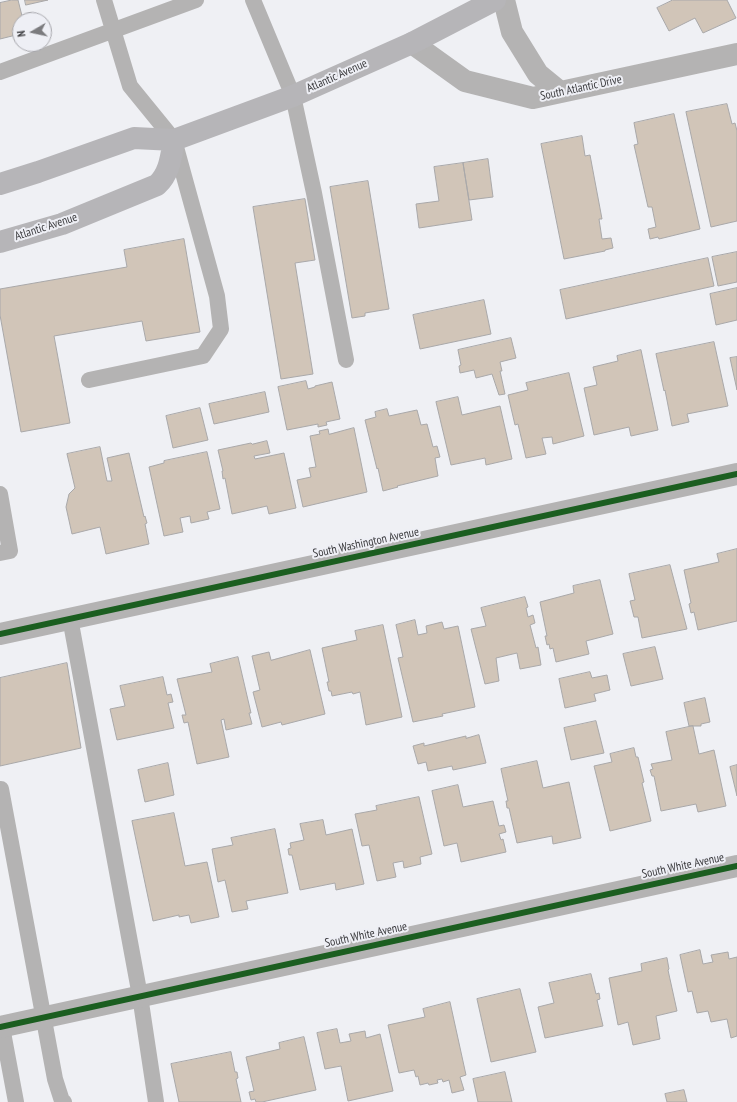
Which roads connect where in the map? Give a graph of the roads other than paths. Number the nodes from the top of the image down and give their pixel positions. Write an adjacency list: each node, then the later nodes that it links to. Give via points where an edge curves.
1 (104, 0): 6 (lane)
2 (196, 0): 6 (lane)
3 (254, 0): 11 (lane)
4 (495, 0): 7 (main road, Atlantic Avenue)
5 (504, 0): 10 (street, via 512,32 530,62 538,74)
6 (113, 31): 9 (lane); 12 (lane, via 130,86)
7 (412, 43): 10 (street, South Atlantic Drive, via 465,81 533,98); 11 (main road, Atlantic Avenue)
8 (737, 54): 10 (street, South Atlantic Drive)
9 (0, 72)
10 (560, 92)
11 (293, 96): 12 (main road, Atlantic Avenue); 15 (lane)
12 (174, 140): 13 (main road, Atlantic Avenue, via 134,138); 14 (main road, Atlantic Avenue, via 167,172 157,185 62,224); 16 (lane, via 217,296 221,329 203,356)
13 (0, 184)
14 (0, 242)
15 (346, 360)
16 (89, 380)
17 (737, 474): 20 (street, South Washington Avenue)
18 (0, 494): 19 (lane, via 10,551)
19 (0, 553)
20 (70, 618): 21 (street, South Washington Avenue); 24 (lane)
21 (0, 634)
22 (0, 790): 25 (lane)
23 (737, 866): 24 (street, South White Avenue)
24 (140, 996): 25 (street, South White Avenue); 29 (lane)
25 (45, 1017): 26 (street, South White Avenue); 28 (lane, via 55,1079)
26 (1, 1027): 27 (lane)
27 (16, 1102)
28 (64, 1102)
29 (156, 1102)

